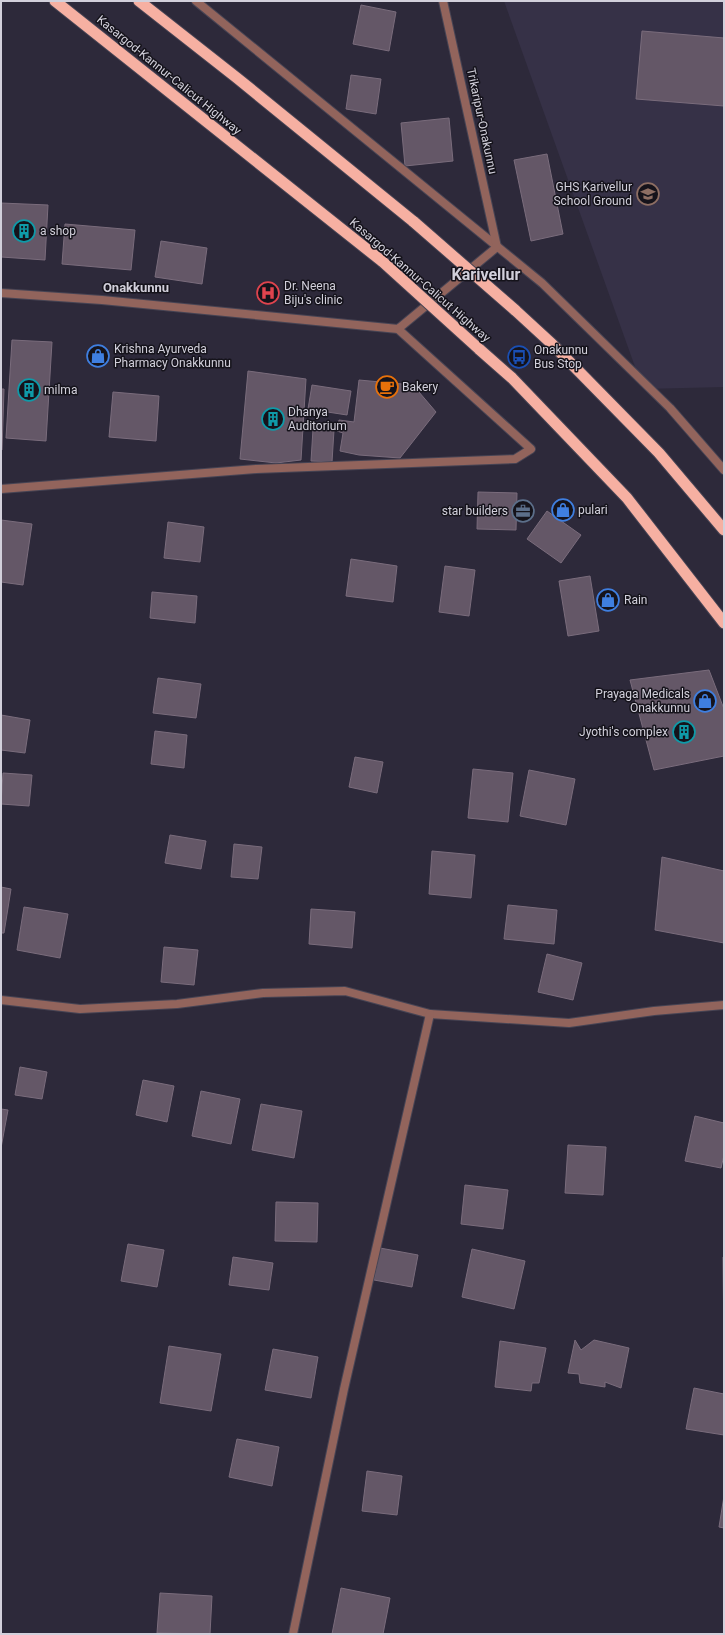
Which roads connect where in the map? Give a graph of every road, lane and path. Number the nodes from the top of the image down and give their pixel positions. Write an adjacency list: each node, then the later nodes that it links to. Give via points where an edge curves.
1 (55, 1): 11 (highway, Kasargod-Kannur-Calicut Highway, bridge, via 383,262 512,378 627,498)
2 (139, 1): 10 (highway, bridge, via 414,222 515,310 660,453)
3 (196, 1): 5 (street)
4 (443, 1): 5 (street, Trikaripur-Onakunnu)
5 (497, 247): 7 (street); 8 (street, via 542,283 670,408)
6 (1, 292): 7 (street)
7 (398, 329): 9 (street, via 531,448 515,459 256,469)
8 (724, 470)
9 (1, 489)
10 (724, 530)
11 (724, 623)
12 (1, 1000): 14 (street, via 80,1009 177,1004 263,993 345,991)
13 (724, 1005): 14 (street, via 654,1011 569,1023)
14 (430, 1014): 15 (street, via 344,1389)
15 (293, 1634)

